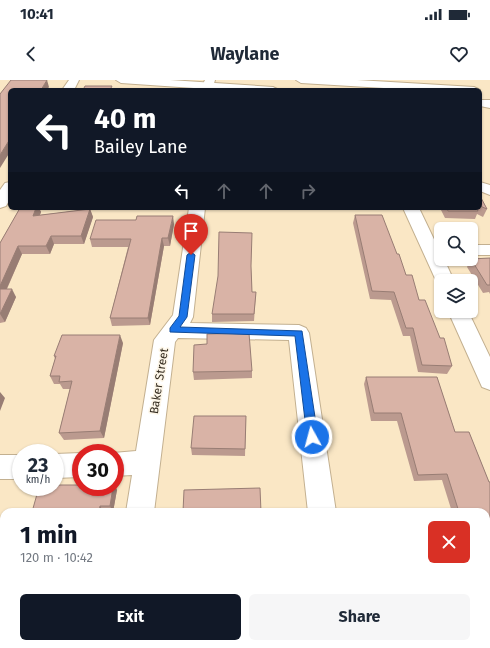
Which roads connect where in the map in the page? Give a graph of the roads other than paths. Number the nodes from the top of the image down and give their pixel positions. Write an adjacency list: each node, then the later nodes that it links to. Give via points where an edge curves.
1 (121, 80): 3 (main road)
2 (300, 80): 5 (main road)
3 (207, 85): 4 (main road)
4 (247, 88)
5 (444, 88)
6 (8, 190): 7 (main road)
7 (0, 204)
8 (197, 210): 14 (main road, Baker Street, via 183,317)
9 (412, 210): 10 (main road)
10 (434, 248)
11 (478, 250): 12 (main road)
12 (490, 250)
13 (461, 318): 15 (main road)
14 (173, 330): 16 (main road, Baker Street, via 165,340); 21 (main road, via 299,333)
15 (490, 381)
16 (146, 463): 17 (main road); 20 (main road, Baker Street)
17 (124, 464)
18 (0, 467): 19 (main road)
19 (12, 467)
20 (140, 508)
21 (321, 508)

